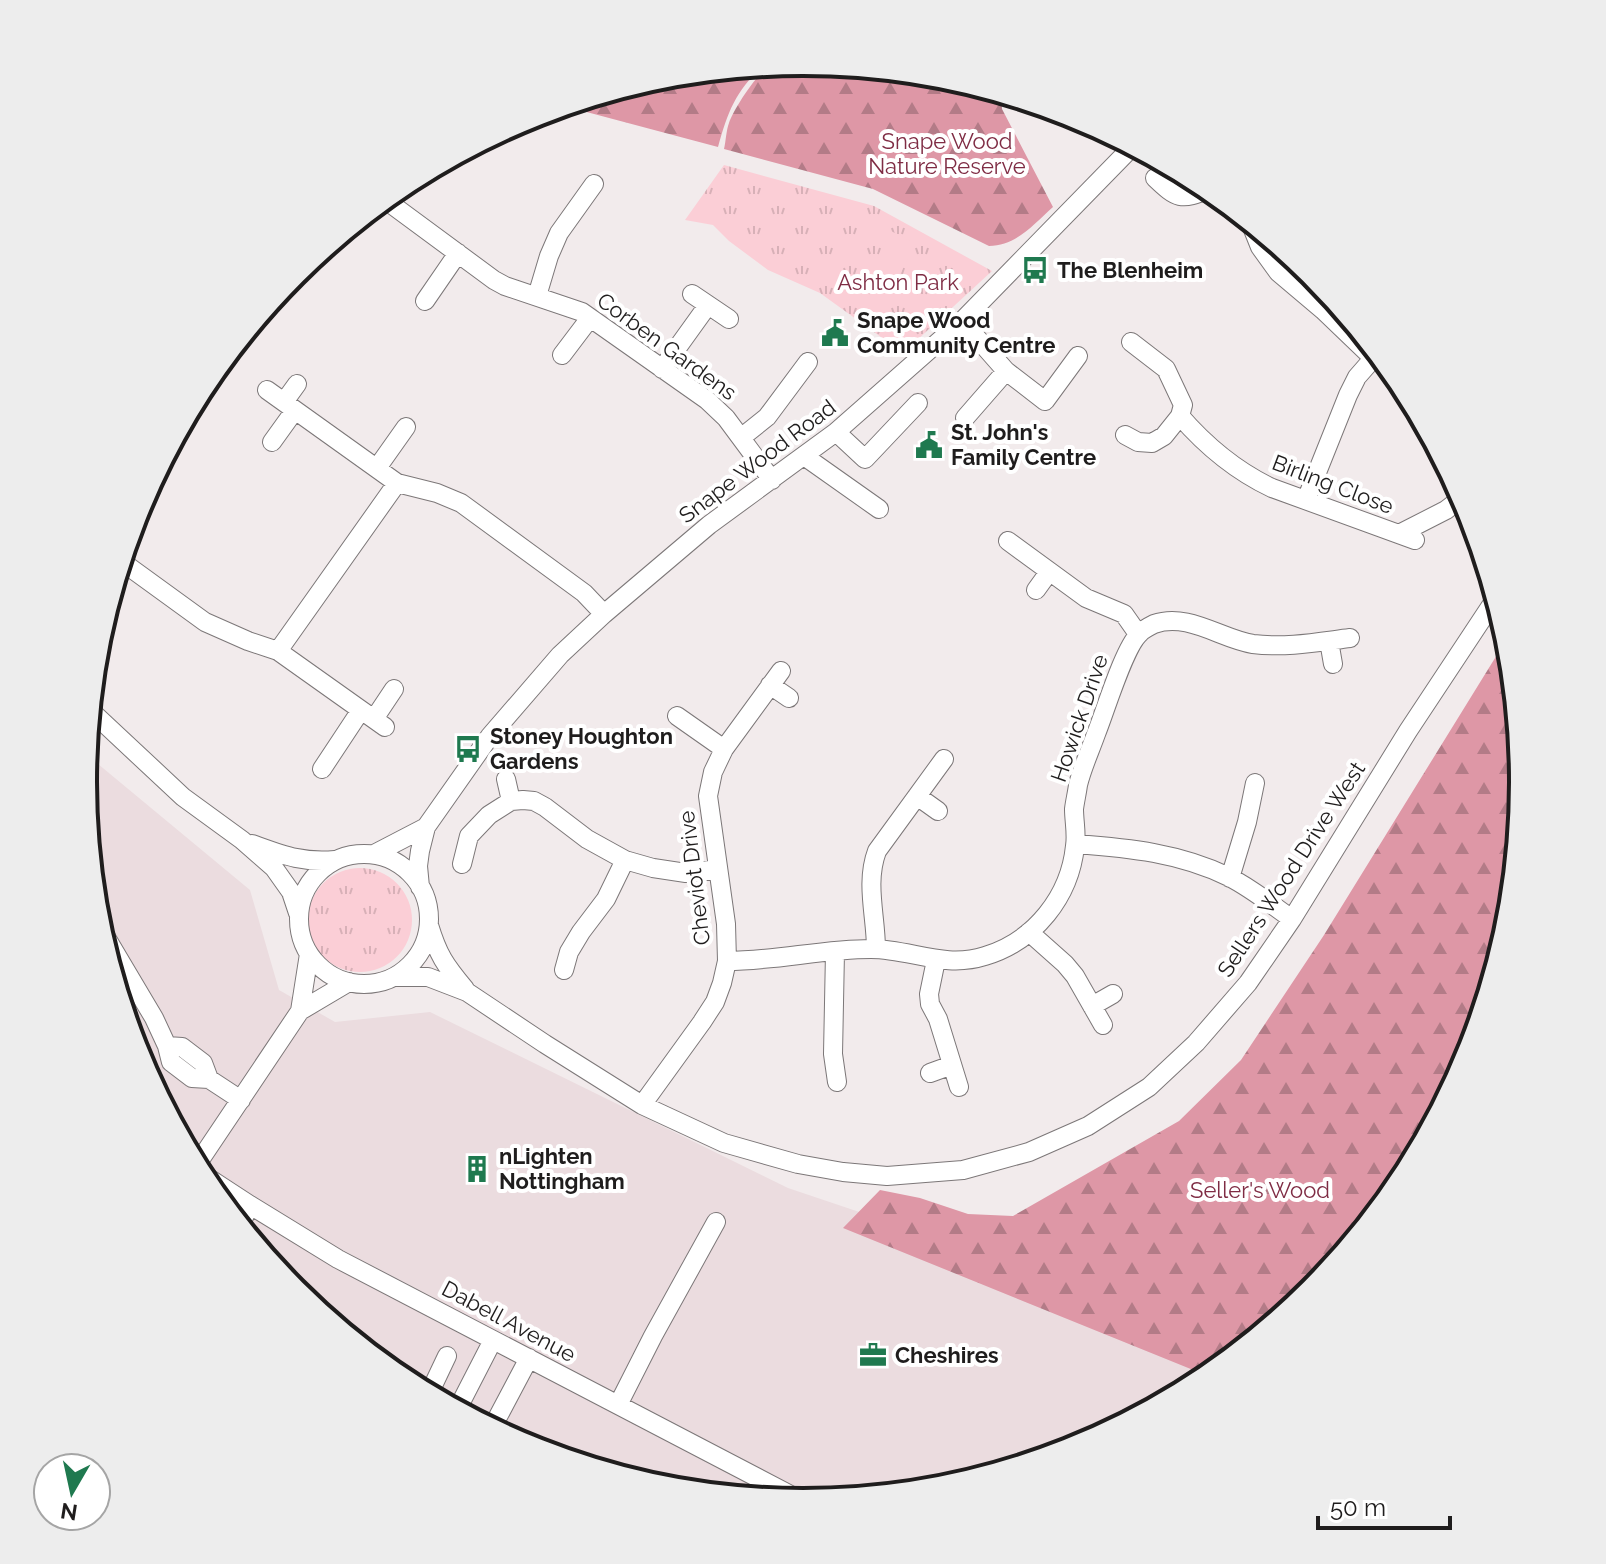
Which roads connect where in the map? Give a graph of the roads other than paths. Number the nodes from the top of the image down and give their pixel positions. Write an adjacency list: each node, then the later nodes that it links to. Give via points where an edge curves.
1 (1125, 154): 12 (street, Snape Wood Road)
2 (1155, 178): 4 (street, via 1170,193)
3 (594, 184): 8 (street, via 559,233)
4 (1194, 195)
5 (395, 207): 7 (street, Corben Gardens)
6 (1258, 243): 13 (street, via 1278,272)
7 (458, 253): 8 (street, Corben Gardens, via 505,286); 9 (street)
8 (537, 296): 10 (street, Corben Gardens)
9 (425, 301)
10 (590, 318): 15 (street); 19 (street, Corben Gardens)
11 (729, 319): 19 (street, via 700,300)
12 (962, 321): 20 (street); 28 (street, Snape Wood Road)
13 (1342, 327)
14 (1131, 342): 25 (street, Birling Close, via 1166,369 1183,405)
15 (562, 355)
16 (1078, 356): 20 (street, via 1045,401)
17 (808, 362): 30 (street, via 767,417)
18 (1370, 362): 36 (street, via 1348,395)
19 (662, 369): 30 (street, Corben Gardens, via 707,400)
20 (1006, 371): 26 (street)
21 (297, 384): 24 (street)
22 (267, 390): 24 (street)
23 (918, 403): 28 (street, via 865,459)
24 (290, 406): 31 (street); 33 (street)
25 (1180, 416): 29 (street, via 1152,443); 36 (street, Birling Close, via 1236,468)
26 (965, 418)
27 (406, 427): 33 (street)
28 (836, 432): 32 (street, Snape Wood Road)
29 (1125, 435)
30 (742, 437): 34 (street, Corben Gardens)
31 (272, 442)
32 (804, 456): 34 (street, Snape Wood Road); 38 (street)
33 (377, 468): 35 (street)
34 (772, 480): 46 (street, Snape Wood Road, via 709,525)
35 (397, 483): 46 (street, via 461,503 584,593); 50 (street)
36 (1306, 500): 40 (street, Birling Close)
37 (1452, 505): 40 (street)
38 (879, 509)
39 (1408, 511): 40 (street, Birling Close)
40 (1407, 537)
41 (1008, 541): 43 (street)
42 (130, 568): 50 (street, via 205,622)
43 (1049, 572): 44 (street); 47 (street, via 1086,598 1124,614)
44 (1036, 590)
45 (1488, 611): 76 (street, Sellers Wood Drive West)
46 (604, 614): 65 (street, Snape Wood Road, via 528,690)
47 (1138, 634): 49 (street, via 1172,621 1252,643 1291,646); 67 (street, Howick Drive, via 1079,782)
48 (1350, 638): 49 (street)
49 (1329, 641): 51 (street)
50 (278, 651): 55 (street)
51 (1333, 664)
52 (394, 689): 55 (street)
53 (789, 698): 57 (street, Cheviot Drive, via 776,678)
54 (677, 716): 57 (street)
55 (373, 719): 59 (street)
56 (100, 720): 66 (street, via 183,797)
57 (724, 749): 72 (street, Cheviot Drive, via 708,796)
58 (944, 759): 62 (street)
59 (322, 769)
60 (506, 779): 63 (street)
61 (1255, 783): 73 (street)
62 (917, 796): 64 (street); 79 (street, via 872,865)
63 (511, 801): 70 (street, via 534,801); 71 (street, via 469,836)
64 (938, 811)
65 (426, 827): 68 (street, Snape Wood Road); 74 (street, Snape Wood Road, via 418,866)
66 (242, 840): 69 (street, via 300,860); 75 (street, via 283,879)
67 (1076, 844): 73 (street, via 1133,848); 78 (street, Howick Drive, via 1068,881 1051,911)
68 (374, 854): 69 (street); 74 (street, via 398,864)
69 (336, 860): 75 (street, via 305,890)
70 (625, 860): 72 (street, via 686,873); 82 (street, via 606,899)
71 (462, 864)
72 (718, 869): 85 (street, Cheviot Drive)
73 (1230, 878): 76 (street)
74 (420, 887): 77 (street)
75 (299, 916): 81 (street)
76 (1292, 919): 98 (street, Sellers Wood Drive West, via 1248,983 1149,1087 1088,1126 1029,1152 963,1170 887,1176 843,1172 724,1143)
77 (429, 923): 86 (street, via 421,951); 88 (street, Sellers Wood Drive West, via 437,951)
78 (1029, 932): 83 (street, Howick Drive, via 987,956); 90 (street, via 1065,964)
79 (876, 949): 80 (street, Howick Drive); 83 (street, Howick Drive)
80 (835, 952): 85 (street, Howick Drive); 95 (street)
81 (309, 954): 87 (street, via 326,972); 91 (street)
82 (562, 955)
83 (936, 960): 93 (street, via 930,1004)
84 (120, 961): 97 (street, via 167,1046 182,1047 203,1063 209,1079)
85 (727, 961): 98 (street, Cheviot Drive, via 715,1002)
86 (394, 977): 87 (street); 88 (street, Sellers Wood Drive West, via 428,977)
87 (349, 982): 91 (street)
88 (467, 992): 98 (street, Sellers Wood Drive West)
89 (1113, 994): 90 (street)
90 (1092, 1006): 92 (street)
91 (300, 1011): 97 (street)
92 (1103, 1025)
93 (952, 1065): 94 (street); 96 (street)
94 (930, 1073)
95 (837, 1082)
96 (959, 1087)
97 (241, 1100): 99 (street)
98 (642, 1105)
99 (205, 1156)
100 (226, 1188): 101 (street, Dabell Avenue)
101 (250, 1205): 102 (street); 104 (street, Dabell Avenue, via 338,1259)
102 (245, 1215)
103 (716, 1222): 109 (street)
104 (493, 1340): 106 (street, Dabell Avenue); 108 (street)
105 (447, 1356): 107 (street)
106 (529, 1358): 109 (street, Dabell Avenue); 110 (street)
107 (434, 1383)
108 (462, 1400)
109 (618, 1405): 111 (street, Dabell Avenue)
110 (497, 1418)
111 (772, 1487)

